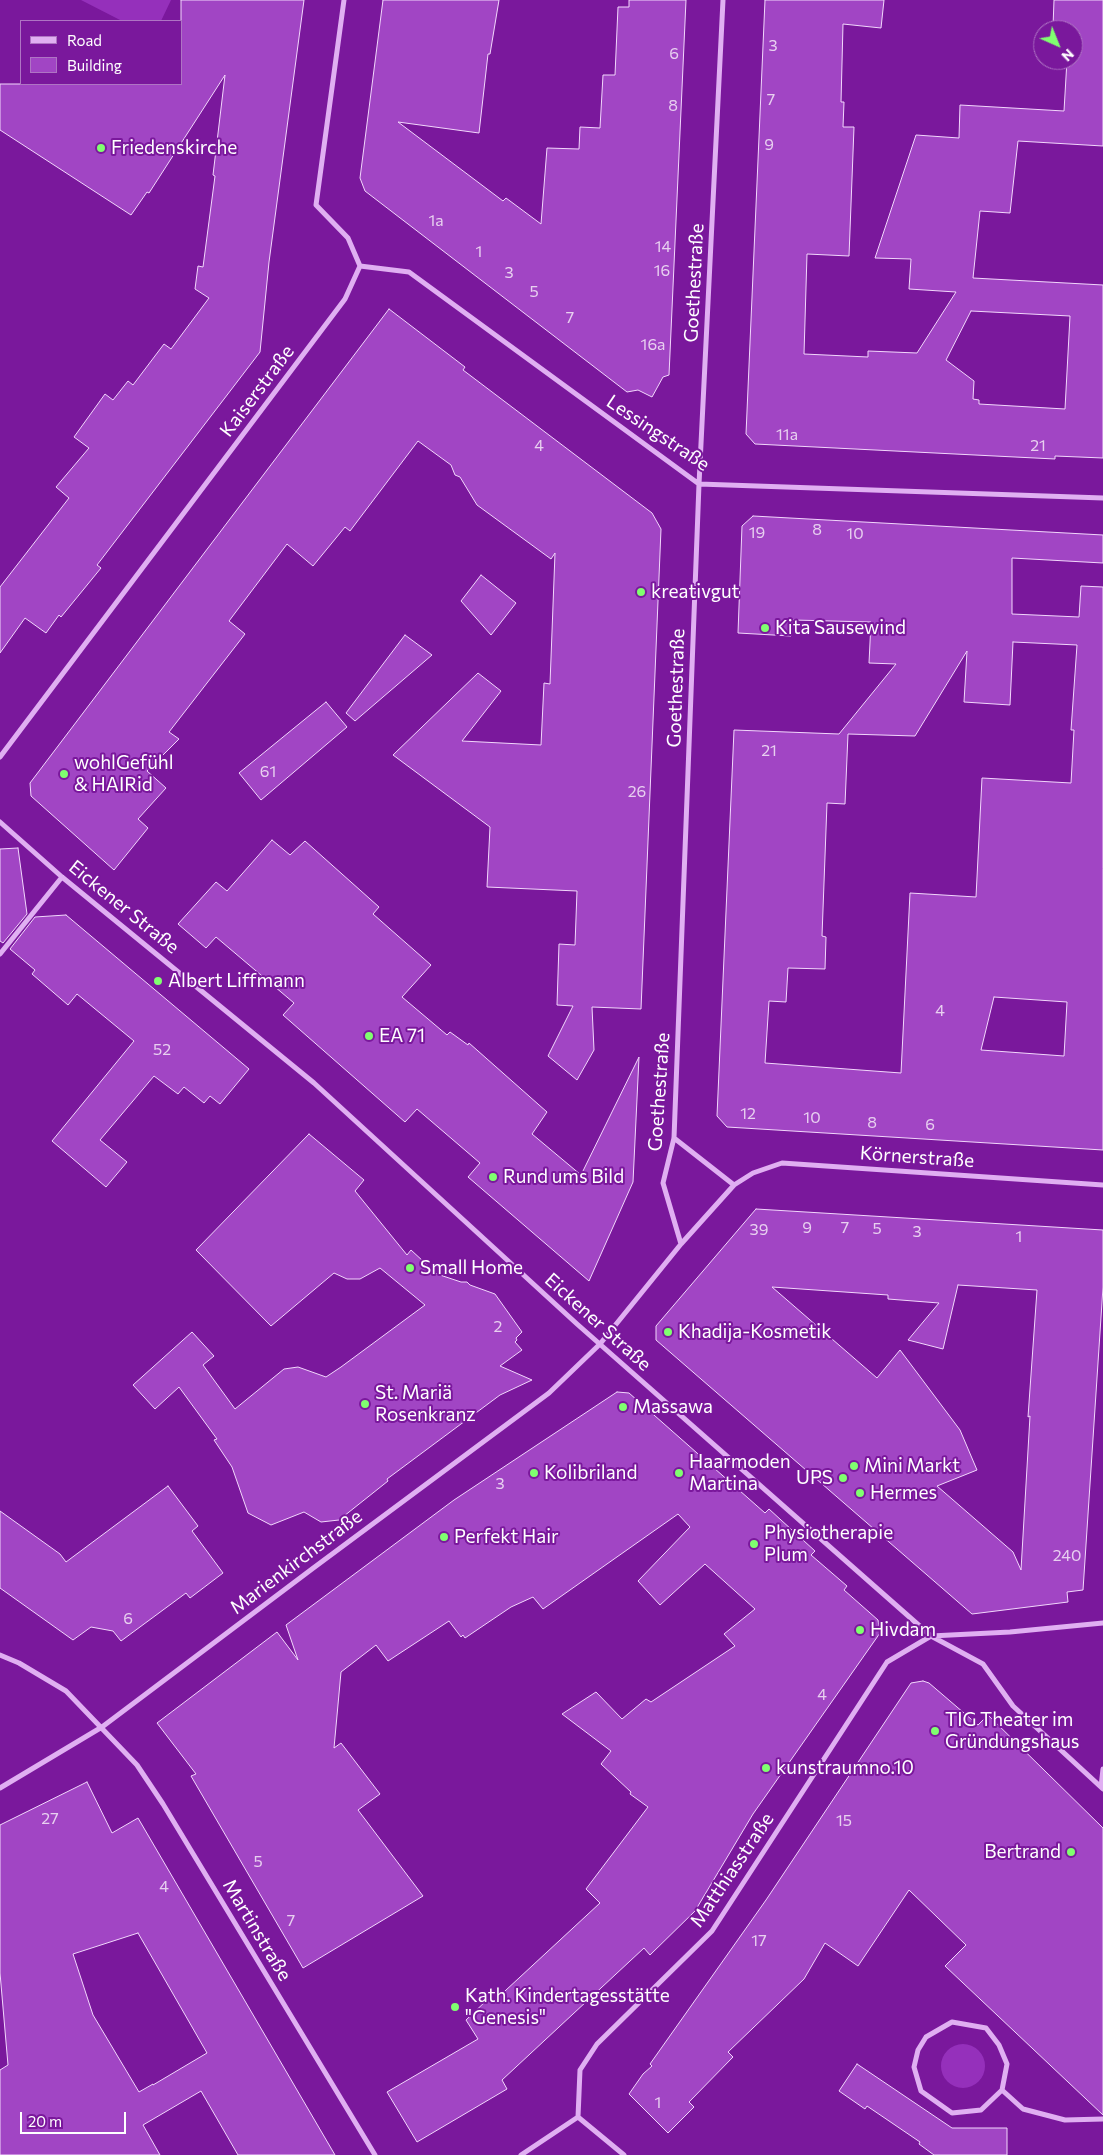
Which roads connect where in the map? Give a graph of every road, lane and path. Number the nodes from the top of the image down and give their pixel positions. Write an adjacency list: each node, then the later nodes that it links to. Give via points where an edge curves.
1 (344, 0): 3 (street, via 316,205 348,238)
2 (723, 0): 4 (street, Goethestraße)
3 (360, 266): 4 (street, Lessingstraße, via 409,272); 6 (street, Kaiserstraße, via 345,299)
4 (699, 484): 5 (street, Lessingstraße); 10 (street, Goethestraße)
5 (1103, 498)
6 (0, 757)
7 (0, 822): 8 (street, Eickener Straße)
8 (62, 876): 9 (street); 14 (street, Eickener Straße, via 314,1082)
9 (0, 954)
10 (674, 1138): 12 (street); 13 (street, Goethestraße, via 663,1183)
11 (1103, 1184): 12 (street, Körnerstraße, via 782,1163 753,1173)
12 (734, 1185): 13 (street, Körnerstraße)
13 (681, 1244): 14 (street)
14 (600, 1344): 16 (street, Eickener Straße); 18 (street, Marienkirchstraße, via 549,1393)
15 (1103, 1623): 16 (street)
16 (931, 1636): 21 (street, Eickener Straße, via 982,1664 1013,1706); 23 (street, Matthiasstraße, via 887,1662 712,1931 597,2044 580,2070)
17 (0, 1655): 18 (street, Martinstraße, via 66,1691)
18 (102, 1728): 20 (street, Marienkirchstraße); 25 (street, Martinstraße, via 137,1765 163,1804)
19 (1103, 1769): 21 (street)
20 (0, 1788)
21 (1102, 1788)
22 (1002, 2090): 22 (street, via 1007,2064 999,2045 986,2028 952,2022 926,2037 918,2050 914,2068 921,2091 952,2113 982,2110); 24 (street, via 1023,2108 1065,2120)
23 (578, 2116): 26 (street); 27 (street)
24 (1103, 2119)
25 (375, 2155)
26 (521, 2155)
27 (624, 2155)

